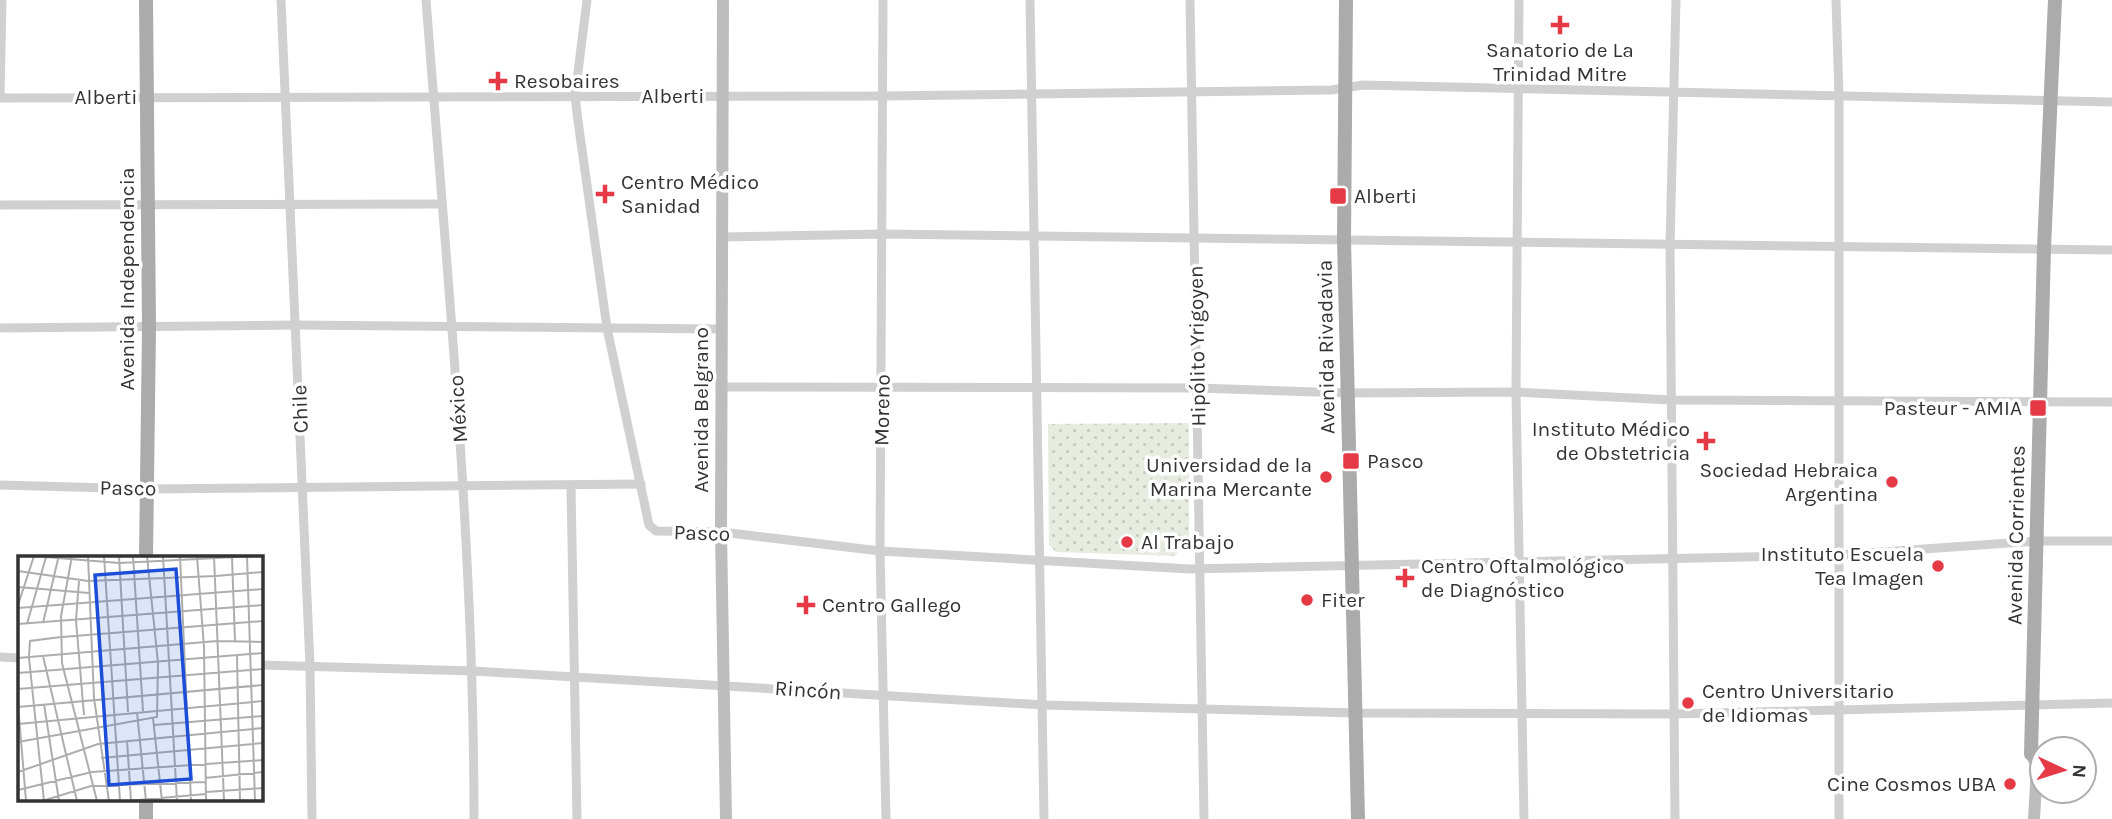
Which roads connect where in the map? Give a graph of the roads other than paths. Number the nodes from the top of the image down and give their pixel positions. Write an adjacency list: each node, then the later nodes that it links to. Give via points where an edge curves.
1 (2, 0): 25 (street)
2 (146, 0): 26 (main road, Avenida Independencia)
3 (281, 0): 27 (street, Chile)
4 (426, 0): 19 (street, México)
5 (587, 0): 22 (street)
6 (723, 0): 20 (main road, Avenida Belgrano)
7 (883, 0): 23 (street, Moreno)
8 (1030, 0): 21 (street)
9 (1190, 0): 17 (street, Hipólito Yrigoyen)
10 (1346, 0): 15 (main road, Avenida Rivadavia)
11 (1519, 0): 16 (street)
12 (1676, 0): 18 (street)
13 (1836, 0): 24 (street)
14 (2055, 0): 28 (main road, Avenida Corrientes)
15 (1345, 88): 16 (street, Alberti); 17 (street, Alberti); 38 (main road, Avenida Rivadavia)
16 (1518, 89): 18 (street, Alberti); 39 (street)
17 (1191, 92): 21 (street, Alberti); 37 (street, Hipólito Yrigoyen)
18 (1675, 92): 24 (street, Alberti); 40 (street)
19 (433, 95): 22 (street, Alberti); 27 (street, Alberti); 31 (street, México)
20 (723, 95): 22 (street, Alberti); 23 (street, Alberti); 36 (main road, Avenida Belgrano)
21 (1030, 95): 23 (street, Alberti); 35 (street)
22 (575, 96): 48 (street)
23 (884, 96): 34 (street, Moreno)
24 (1839, 96): 28 (street, Alberti); 41 (street)
25 (0, 97): 26 (street, Alberti)
26 (147, 97): 27 (street, Alberti); 33 (main road, Avenida Independencia)
27 (285, 97): 30 (street, Chile)
28 (2051, 100): 29 (street, Alberti); 42 (main road, Avenida Corrientes)
29 (2112, 102)
30 (289, 204): 31 (street); 33 (street); 44 (street, Chile)
31 (440, 204): 47 (street, México)
32 (0, 205): 33 (street)
33 (149, 205): 46 (main road, Avenida Independencia)
34 (883, 234): 35 (street); 36 (street); 51 (street, Moreno)
35 (1033, 236): 37 (street); 52 (street)
36 (722, 237): 49 (main road, Avenida Belgrano)
37 (1195, 238): 38 (street); 53 (street, Hipólito Yrigoyen)
38 (1344, 240): 39 (street); 55 (main road, Avenida Rivadavia)
39 (1516, 242): 40 (street); 54 (street)
40 (1670, 246): 41 (street); 56 (street)
41 (1839, 247): 42 (street); 57 (street)
42 (2044, 248): 43 (street); 58 (main road, Avenida Corrientes)
43 (2112, 250)
44 (296, 325): 46 (street); 47 (street); 63 (street, Chile)
45 (0, 328): 46 (street)
46 (149, 328): 65 (main road, Avenida Independencia)
47 (453, 328): 48 (street); 64 (street, México)
48 (607, 328): 49 (street); 60 (street)
49 (720, 329): 50 (main road, Avenida Belgrano)
50 (720, 387): 51 (street); 66 (main road, Avenida Belgrano)
51 (882, 388): 52 (street); 69 (street, Moreno)
52 (1037, 388): 53 (street); 73 (street)
53 (1198, 388): 55 (street); 75 (street, Hipólito Yrigoyen)
54 (1516, 392): 55 (street); 56 (street); 74 (street)
55 (1348, 393): 76 (main road, Avenida Rivadavia)
56 (1671, 400): 57 (street); 72 (street)
57 (1839, 401): 58 (street); 70 (street)
58 (2040, 401): 59 (street); 67 (main road, Avenida Corrientes)
59 (2112, 402)
60 (640, 484): 62 (street, Pasco); 66 (street, Pasco, via 649,525 656,531)
61 (0, 485): 65 (street, Pasco)
62 (571, 486): 64 (street, Pasco); 82 (street)
63 (303, 488): 64 (street, Pasco); 65 (street, Pasco); 80 (street, Chile)
64 (463, 488): 81 (street, México)
65 (146, 489): 71 (main road, Avenida Independencia)
66 (721, 533): 69 (street, Pasco); 83 (main road, Avenida Belgrano)
67 (2037, 541): 68 (street, Pasco); 70 (street, Pasco); 87 (main road, Avenida Corrientes)
68 (2112, 541)
69 (880, 551): 73 (street, Pasco); 84 (street, Moreno)
70 (1839, 555): 72 (street, Pasco); 89 (street)
71 (146, 556)
72 (1671, 558): 74 (street, Pasco); 92 (street)
73 (1040, 563): 75 (street, Pasco); 86 (street)
74 (1519, 563): 76 (street, Pasco); 91 (street)
75 (1201, 568): 76 (street, Pasco); 88 (street, Hipólito Yrigoyen)
76 (1353, 568): 90 (main road, Avenida Rivadavia)
77 (0, 657): 78 (street)
78 (18, 657)
79 (262, 665): 80 (street, Rincón)
80 (310, 666): 81 (street, Rincón); 94 (street, Chile)
81 (474, 671): 82 (street, Rincón); 95 (street, México)
82 (572, 677): 83 (street, Rincón); 96 (street)
83 (724, 684): 84 (street, Rincón); 97 (main road, Avenida Belgrano)
84 (881, 695): 86 (street, Rincón); 98 (street, Moreno)
85 (2112, 703): 87 (street, Rincón)
86 (1044, 705): 88 (street, Rincón); 99 (street)
87 (2032, 705): 89 (street, Rincón); 93 (main road, Avenida Corrientes)
88 (1203, 709): 90 (street, Rincón); 100 (street, Hipólito Yrigoyen)
89 (1838, 711): 92 (street, Rincón); 104 (street)
90 (1356, 713): 91 (street, Rincón); 101 (main road, Avenida Rivadavia)
91 (1522, 713): 92 (street, Rincón); 102 (street)
92 (1674, 713): 103 (street)
93 (2031, 735)
94 (312, 819)
95 (474, 819)
96 (577, 819)
97 (726, 819)
98 (886, 819)
99 (1044, 819)
100 (1205, 819)
101 (1358, 819)
102 (1524, 819)
103 (1675, 819)
104 (1839, 819)

